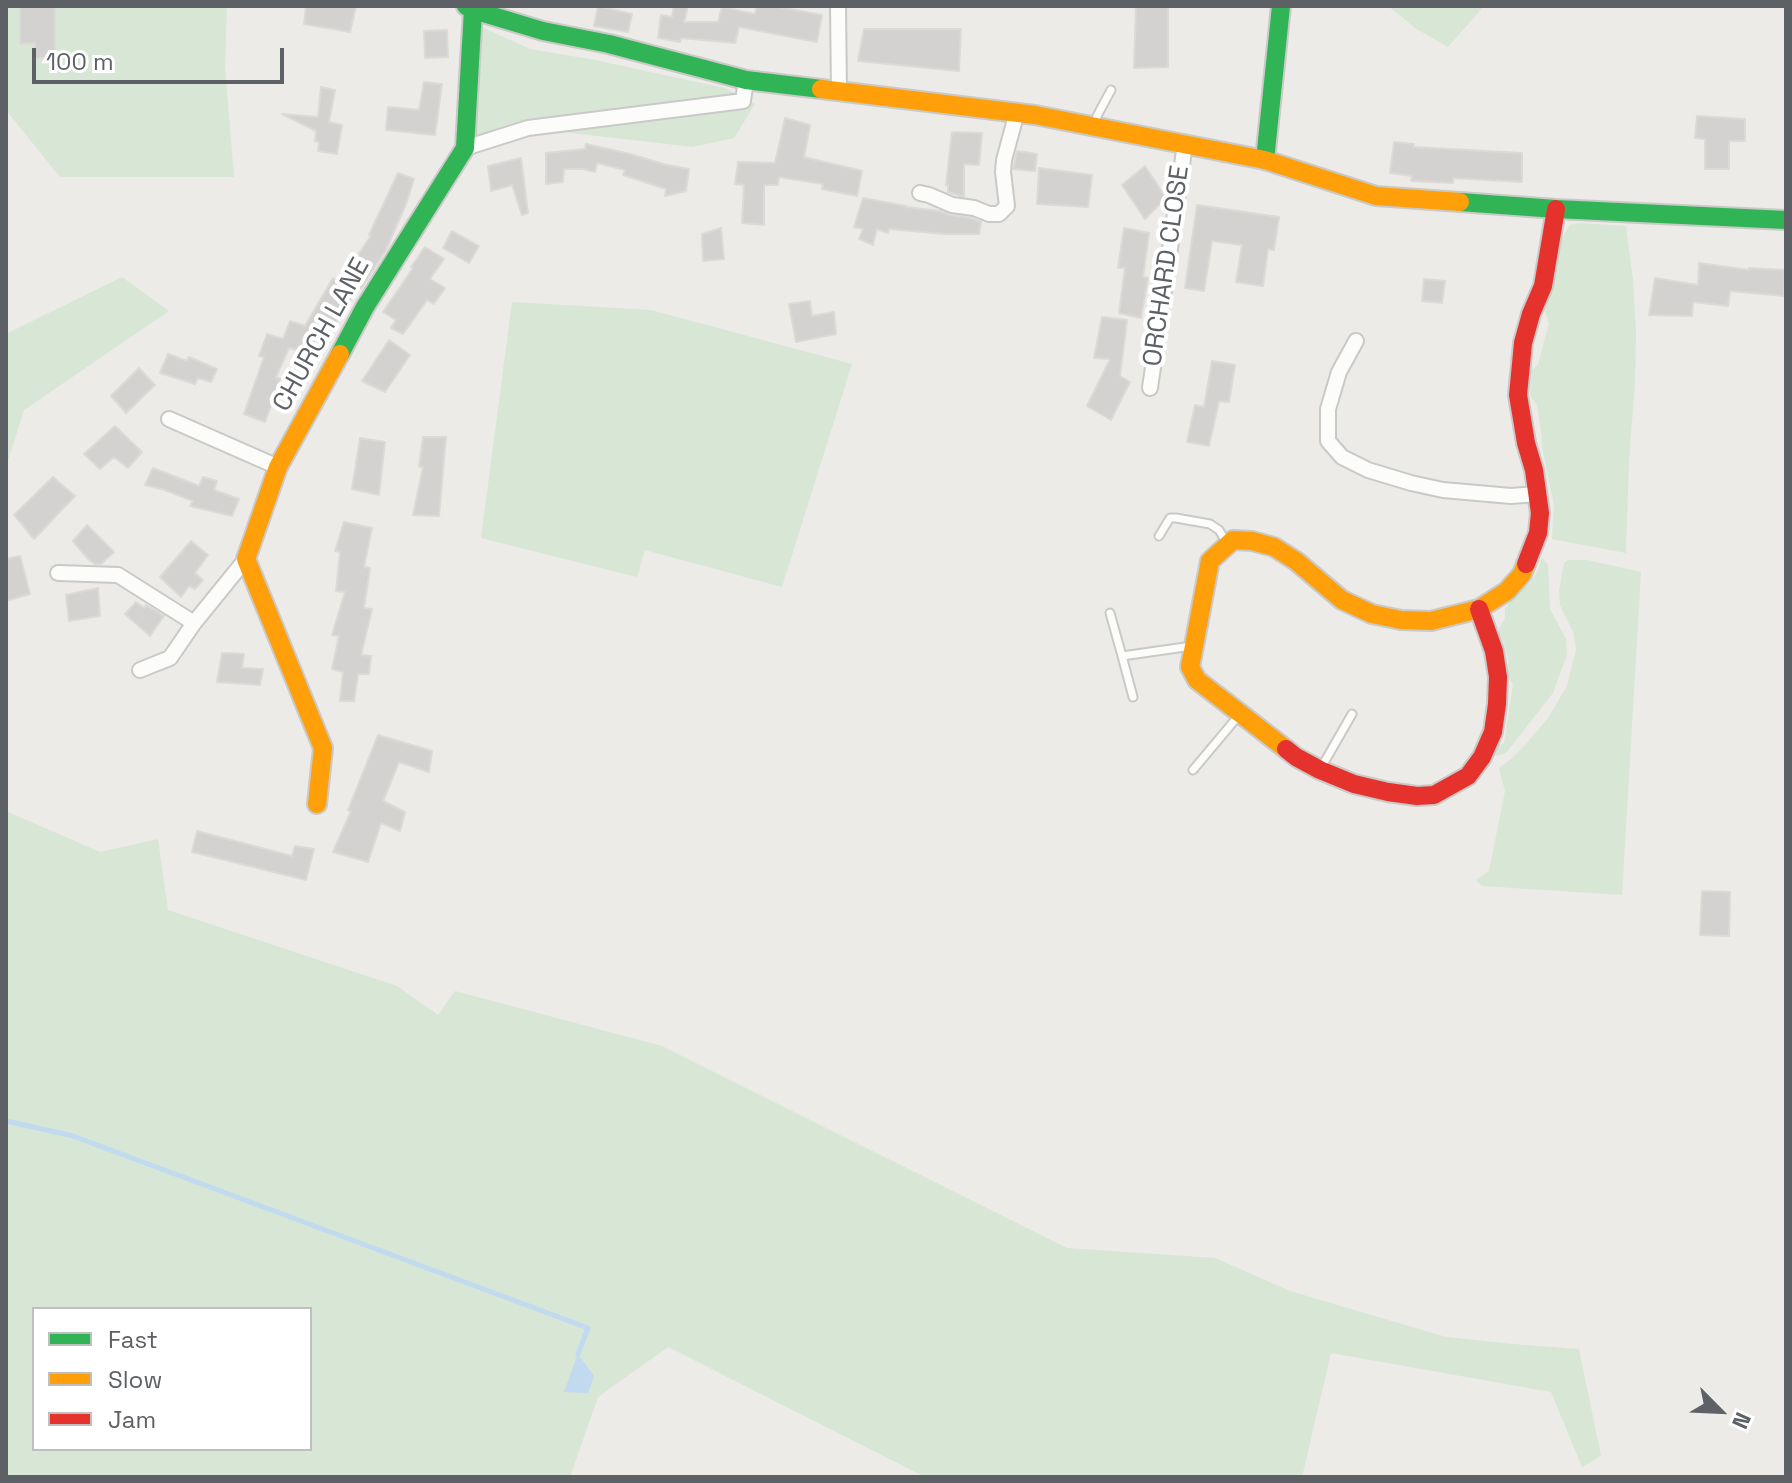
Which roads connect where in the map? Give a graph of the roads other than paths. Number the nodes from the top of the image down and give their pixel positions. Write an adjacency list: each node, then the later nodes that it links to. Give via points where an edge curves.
1 (838, 6): 6 (street)
2 (1281, 6): 11 (street)
3 (470, 8): 4 (street); 10 (street, CHURCH LANE)
4 (746, 80): 6 (street); 10 (street, via 743,101 528,128)
5 (1111, 90): 8 (lane)
6 (839, 92): 7 (street)
7 (1017, 112): 8 (street); 12 (street, via 1004,160 1007,206 999,214)
8 (1095, 126): 9 (street)
9 (1185, 144): 11 (street); 16 (street, ORCHARD CLOSE)
10 (465, 148): 18 (street, CHURCH LANE, via 365,307)
11 (1265, 160): 13 (street, via 1376,196)
12 (920, 193)
13 (1556, 209): 14 (street); 19 (street, via 1543,286 1523,343 1518,395)
14 (1786, 220)
15 (1356, 341): 19 (street, via 1328,409 1328,441 1342,457 1368,470 1443,490)
16 (1150, 388)
17 (169, 419): 18 (street)
18 (278, 467): 22 (street, CHURCH LANE)
19 (1537, 494): 24 (street, via 1538,533 1522,574)
20 (1159, 536): 21 (lane, via 1170,518 1197,520 1219,530)
21 (1228, 545): 24 (street, via 1233,540 1274,547 1342,600 1372,614 1431,621); 27 (street, via 1210,561)
22 (246, 559): 26 (street, CHURCH LANE); 35 (street, via 323,748)
23 (58, 573): 26 (street, via 118,575)
24 (1479, 609): 34 (street, via 1494,651 1497,704 1493,732 1468,776 1434,795 1417,796 1354,784)
25 (1110, 613): 28 (lane)
26 (194, 623): 29 (street, CHURCH LANE, via 170,658)
27 (1194, 646): 28 (lane); 31 (street, via 1190,667 1197,680)
28 (1122, 656): 30 (lane)
29 (140, 670)
30 (1133, 697)
31 (1241, 712): 33 (lane); 34 (street)
32 (1352, 714): 34 (lane)
33 (1193, 770)
34 (1320, 770)
35 (317, 804)

